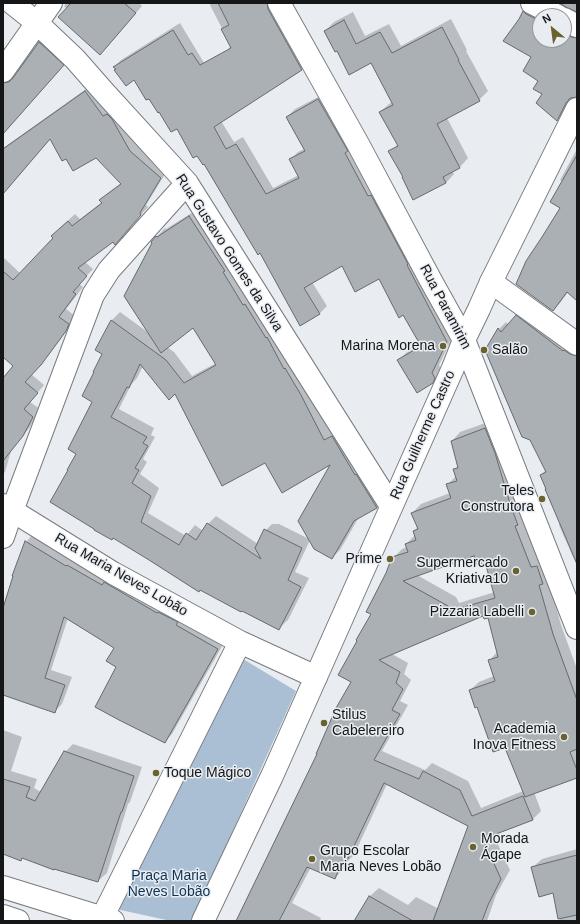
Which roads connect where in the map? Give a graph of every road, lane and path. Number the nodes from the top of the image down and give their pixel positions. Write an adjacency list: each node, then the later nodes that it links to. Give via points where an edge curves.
1 (12, 3): 6 (street, Rua Gustavo Gomes da Silva)
2 (50, 3): 6 (street)
3 (279, 3): 11 (street, Rua Paramirim)
4 (532, 3): 5 (street)
5 (542, 8)
6 (37, 23): 7 (street); 9 (street, Rua Gustavo Gomes da Silva, via 75,59)
7 (3, 71)
8 (577, 109): 10 (street, Rua Guilherme Castro)
9 (187, 183): 13 (street, Rua Gustavo Gomes da Silva); 14 (street, via 109,270 93,295)
10 (491, 282): 11 (street, Rua Guilherme Castro); 12 (street)
11 (464, 340): 13 (street, Rua Guilherme Castro); 16 (street, Rua Paramirim)
12 (577, 344)
13 (391, 506): 18 (street, Rua Guilherme Castro)
14 (7, 508): 15 (street); 17 (street, Rua Maria Neves Lobão, via 113,573)
15 (3, 537)
16 (577, 628)
17 (240, 642): 18 (street); 21 (street)
18 (316, 677): 23 (street)
19 (3, 887): 21 (street)
20 (3, 916): 22 (street)
21 (107, 919)
22 (18, 921)
23 (203, 921)

